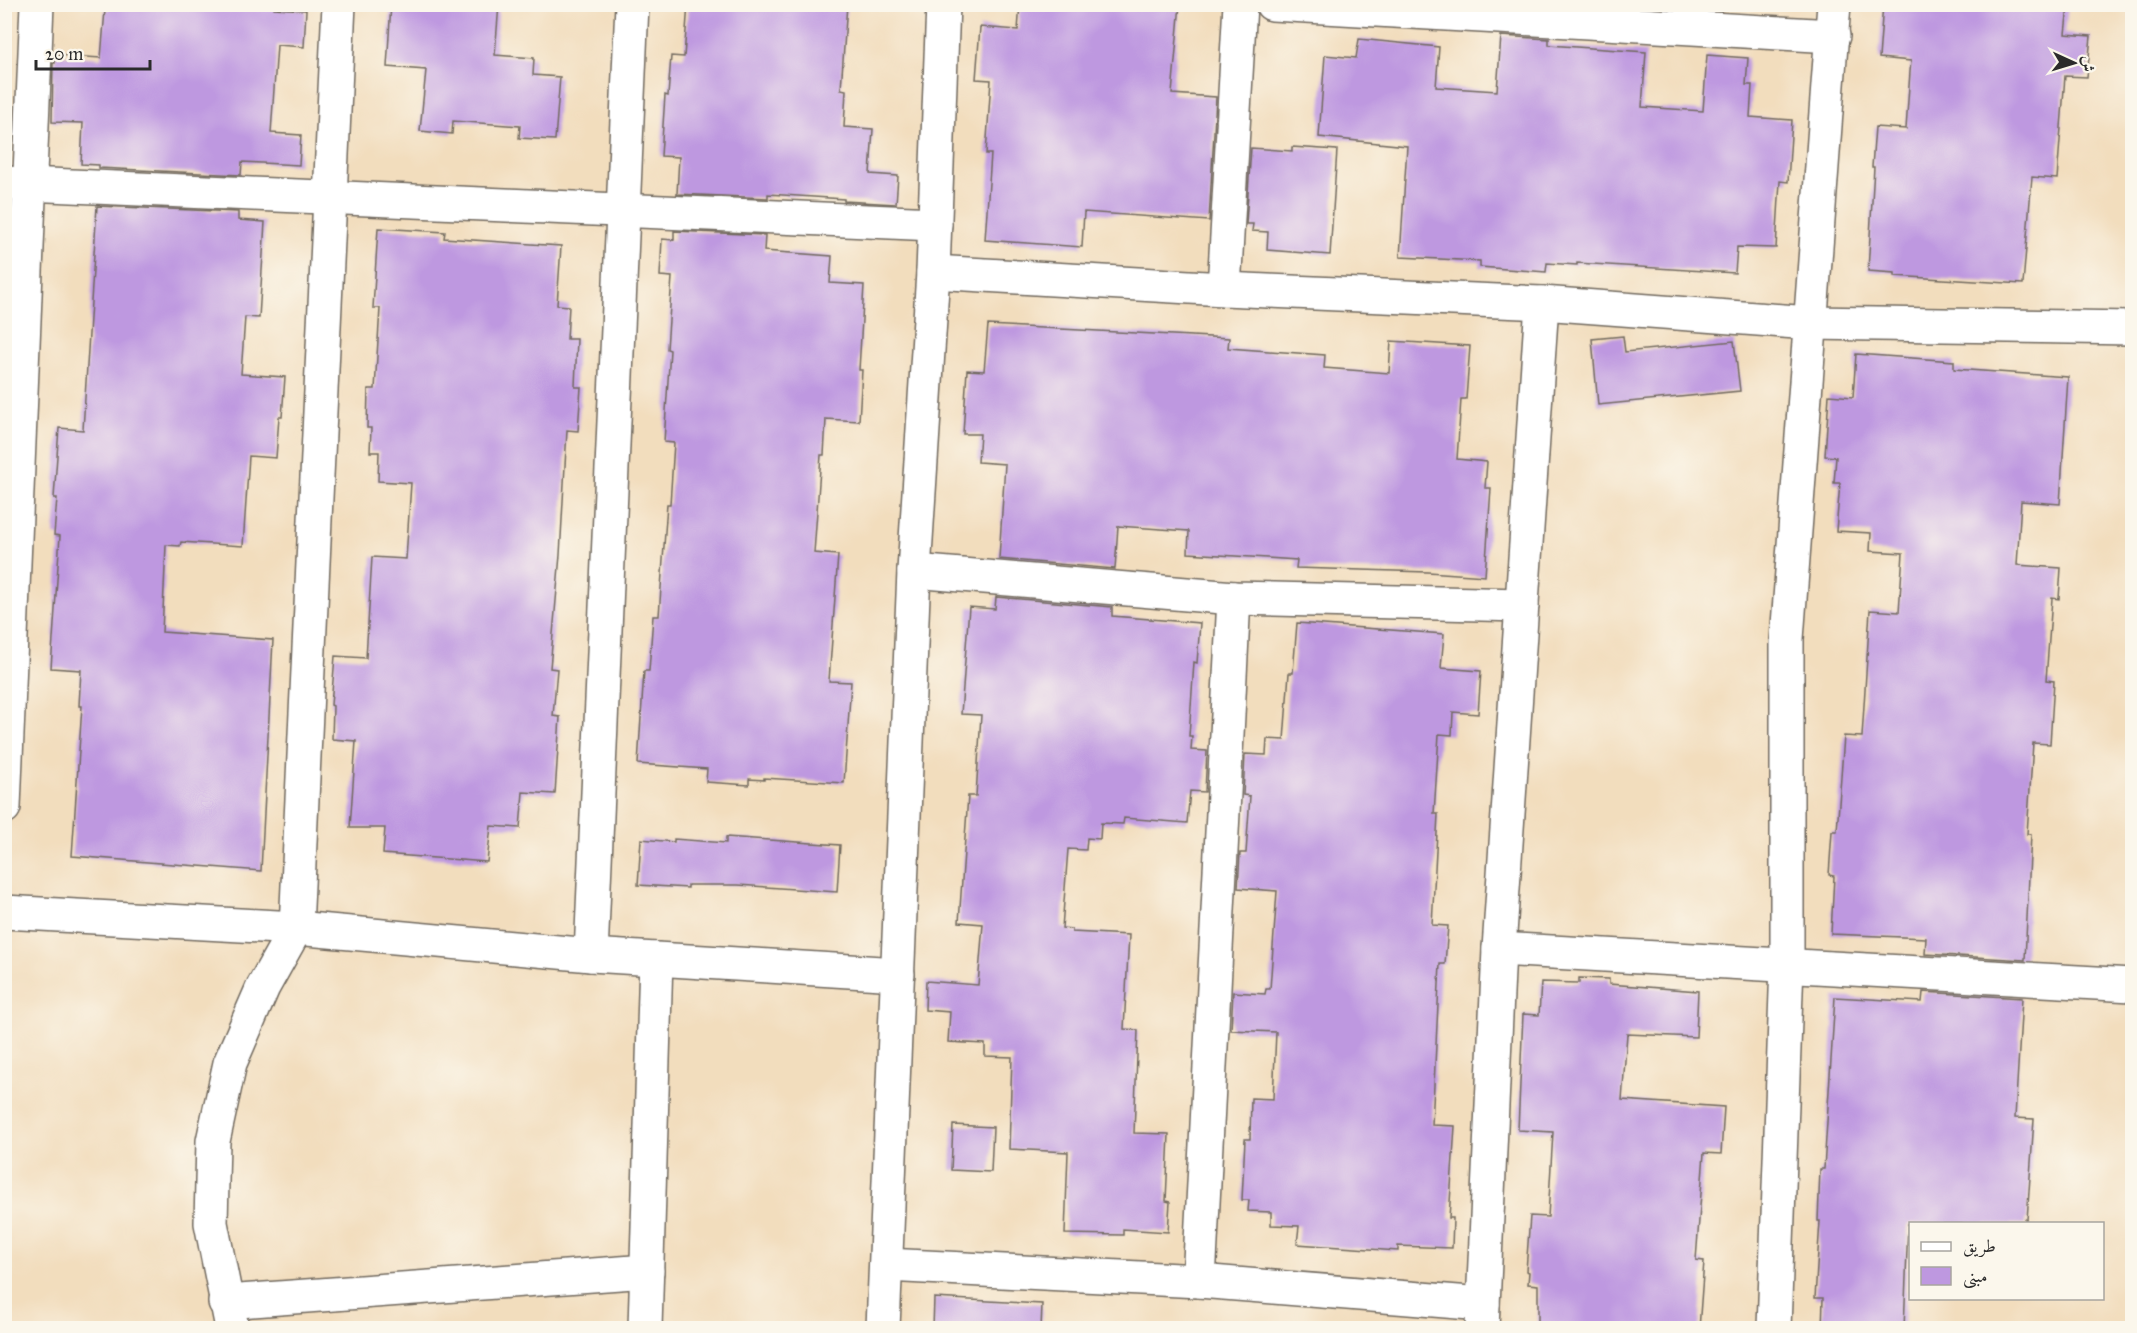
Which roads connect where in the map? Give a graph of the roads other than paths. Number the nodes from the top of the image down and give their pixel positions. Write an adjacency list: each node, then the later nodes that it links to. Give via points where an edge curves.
1 (37, 4): 9 (street)
2 (339, 4): 10 (street)
3 (632, 4): 11 (street)
4 (943, 4): 12 (street)
5 (1240, 4): 14 (street)
6 (1272, 4): 7 (street)
7 (1532, 13): 8 (street)
8 (1834, 20): 16 (street)
9 (17, 183): 10 (street); 21 (street)
10 (330, 196): 11 (street); 23 (street)
11 (623, 210): 12 (street); 25 (street)
12 (935, 224): 13 (street)
13 (933, 272): 14 (street); 18 (street)
14 (1224, 289): 15 (street)
15 (1542, 303): 16 (street); 20 (street)
16 (1810, 323): 17 (street); 27 (street, via 1787,639)
17 (2133, 328)
18 (914, 571): 19 (street); 28 (street)
19 (1234, 598): 20 (street); 32 (street)
20 (1522, 605): 24 (street)
21 (4, 807)
22 (4, 912): 23 (street)
23 (296, 928): 25 (street); 33 (street, via 263,987 230,1062 213,1141 211,1223)
24 (1499, 949): 27 (street); 34 (street)
25 (591, 955): 26 (street)
26 (657, 959): 28 (street); 31 (street)
27 (1787, 964): 29 (street); 37 (street)
28 (898, 974): 30 (street)
29 (2133, 985)
30 (886, 1265): 32 (street); 36 (street)
31 (647, 1271): 33 (street); 35 (street)
32 (1199, 1281): 34 (street)
33 (229, 1315)
34 (1482, 1316)
35 (645, 1329)
36 (883, 1329)
37 (1774, 1329)

